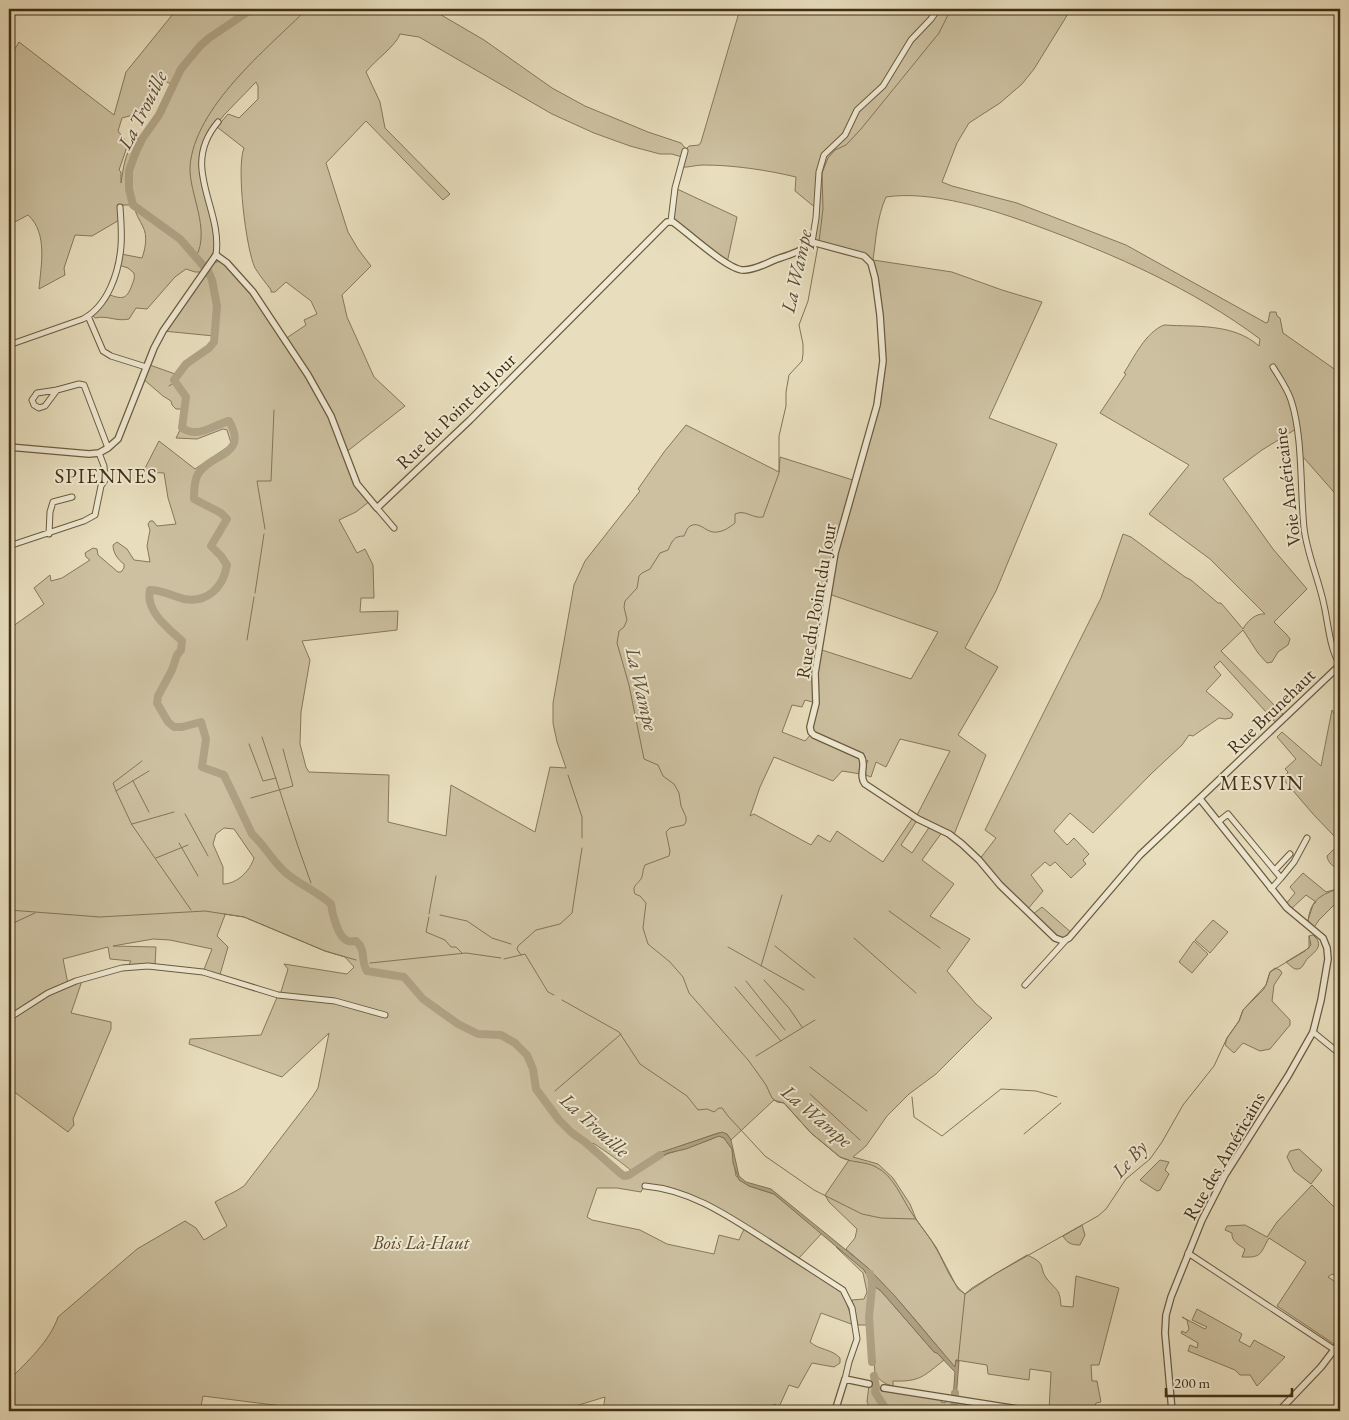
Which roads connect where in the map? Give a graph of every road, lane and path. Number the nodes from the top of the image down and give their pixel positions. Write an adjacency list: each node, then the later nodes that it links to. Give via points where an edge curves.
1 (938, 9): 6 (street, via 912,40 883,86 857,110 845,135 824,155 819,172)
2 (218, 122): 7 (street, via 201,162 216,232)
3 (685, 151): 5 (street, via 675,188)
4 (120, 207): 8 (street, via 121,248 111,287)
5 (671, 221): 6 (street, via 730,266 742,270 794,253); 17 (street, Rue du Point du Jour)
6 (814, 242): 29 (street, Rue du Point du Jour, via 864,256 871,263 880,315 883,361 877,404 836,553 815,673 816,703 810,731 861,756 865,784 918,819 953,837 1055,938)
7 (216, 255): 10 (street, via 163,331); 17 (street, via 228,263 253,292 308,375 331,416 357,484)
8 (88, 316): 9 (street); 10 (street, via 103,351)
9 (9, 345)
10 (146, 367): 14 (street, via 120,436)
11 (1273, 367): 21 (street, Voie Américaine, via 1292,404 1306,536)
12 (57, 390): 12 (street, via 35,394 34,405 39,408 45,406); 14 (street, via 84,385)
13 (9, 447): 15 (street)
14 (108, 448): 15 (street)
15 (99, 453): 19 (street, via 105,480 95,515)
16 (72, 496): 19 (street, via 53,502)
17 (377, 508): 18 (street)
18 (394, 528)
19 (49, 534): 20 (street)
20 (9, 546)
21 (1340, 664): 22 (street, Rue Brunehaut)
22 (1200, 799): 23 (street); 29 (street, via 1124,871)
23 (1218, 822): 26 (street, via 1228,814); 28 (street)
24 (1307, 838): 27 (street)
25 (1290, 854): 26 (street)
26 (1275, 870): 27 (street)
27 (1281, 878): 28 (street)
28 (1272, 889): 33 (street, Rue des Américains, via 1326,944 1328,959)
29 (1066, 940): 30 (street)
30 (1025, 986)
31 (385, 1015): 32 (street, via 335,1001 278,995 203,972 148,966 122,968 76,981 48,993)
32 (9, 1018)
33 (1313, 1032): 34 (street); 36 (street, Rue des Américains, via 1225,1175)
34 (1340, 1054)
35 (646, 1186): 39 (street, via 675,1191 733,1218 843,1290 854,1314 857,1339)
36 (1188, 1253): 38 (street); 44 (street, Rue des Américains, via 1166,1320 1165,1343)
37 (1340, 1342): 38 (street)
38 (1335, 1350): 45 (street)
39 (845, 1379): 40 (street); 42 (street)
40 (869, 1384)
41 (884, 1388): 43 (street)
42 (835, 1411)
43 (1030, 1411)
44 (1172, 1411)
45 (1279, 1411)

